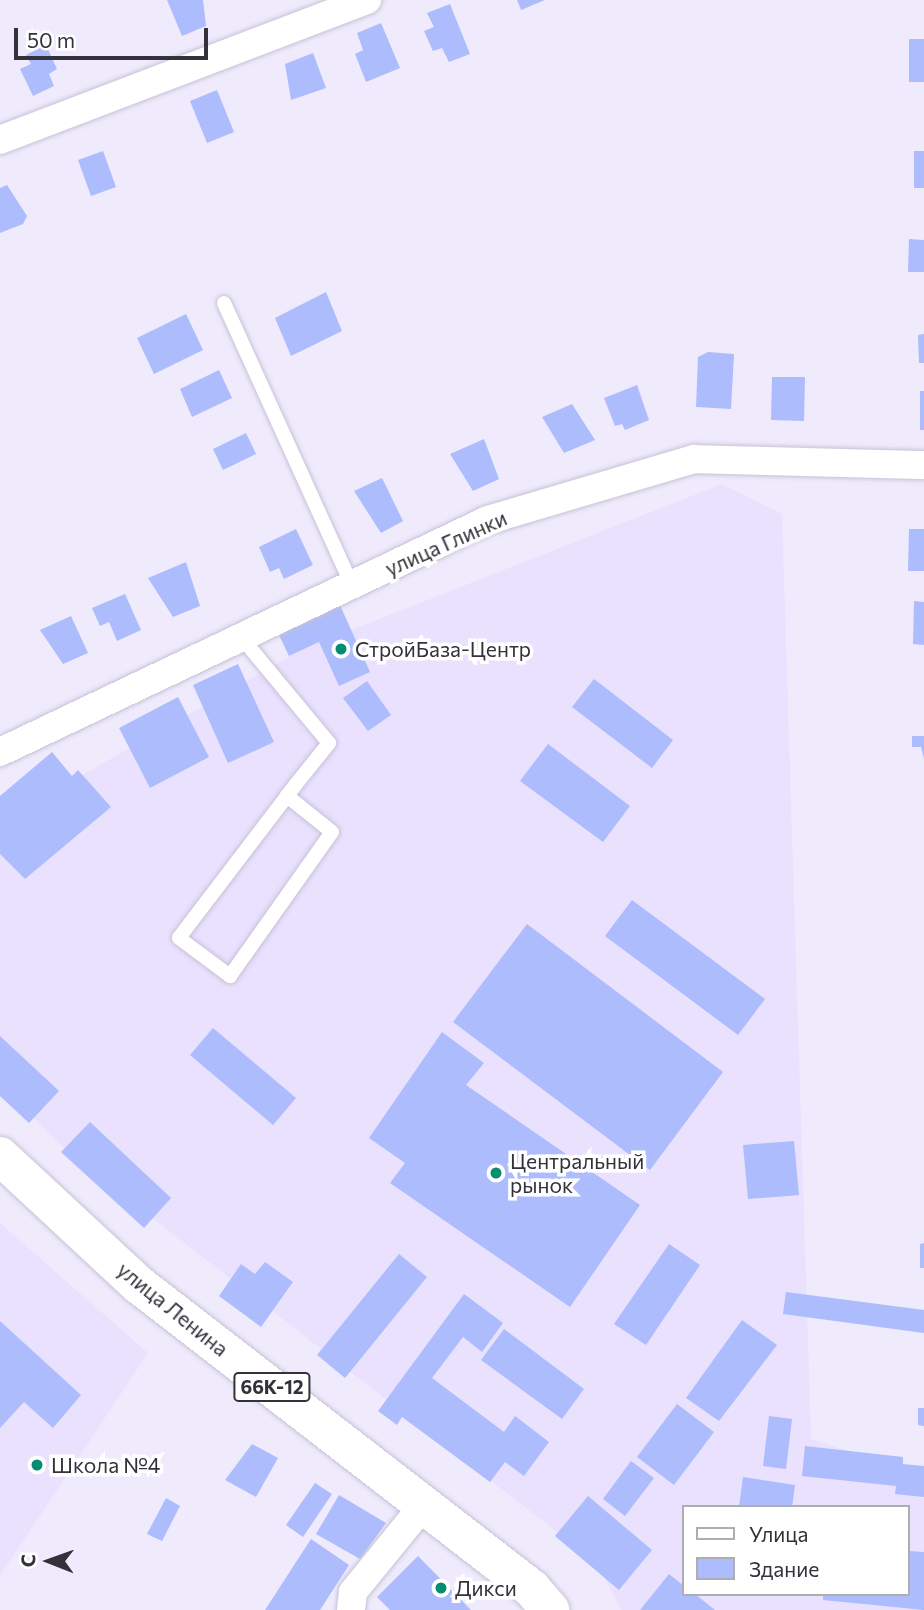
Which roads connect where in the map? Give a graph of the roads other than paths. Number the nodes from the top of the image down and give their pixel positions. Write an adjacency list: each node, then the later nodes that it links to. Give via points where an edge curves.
1 (367, 0): 2 (street)
2 (0, 140)
3 (224, 303): 5 (lane)
4 (924, 465): 5 (street, улица Глинки, via 694,459 488,520)
5 (352, 585): 6 (street, улица Глинки)
6 (242, 637): 7 (street, улица Глинки); 8 (lane, via 329,743)
7 (0, 752)
8 (287, 796): 8 (lane, via 332,832 230,976 180,938)
9 (0, 1156): 10 (main road, улица Ленина / 66К-12, via 139,1285)
10 (423, 1506): 11 (street, via 354,1592); 12 (main road, улица Ленина / 66К-12)
11 (351, 1610)
12 (550, 1610)

